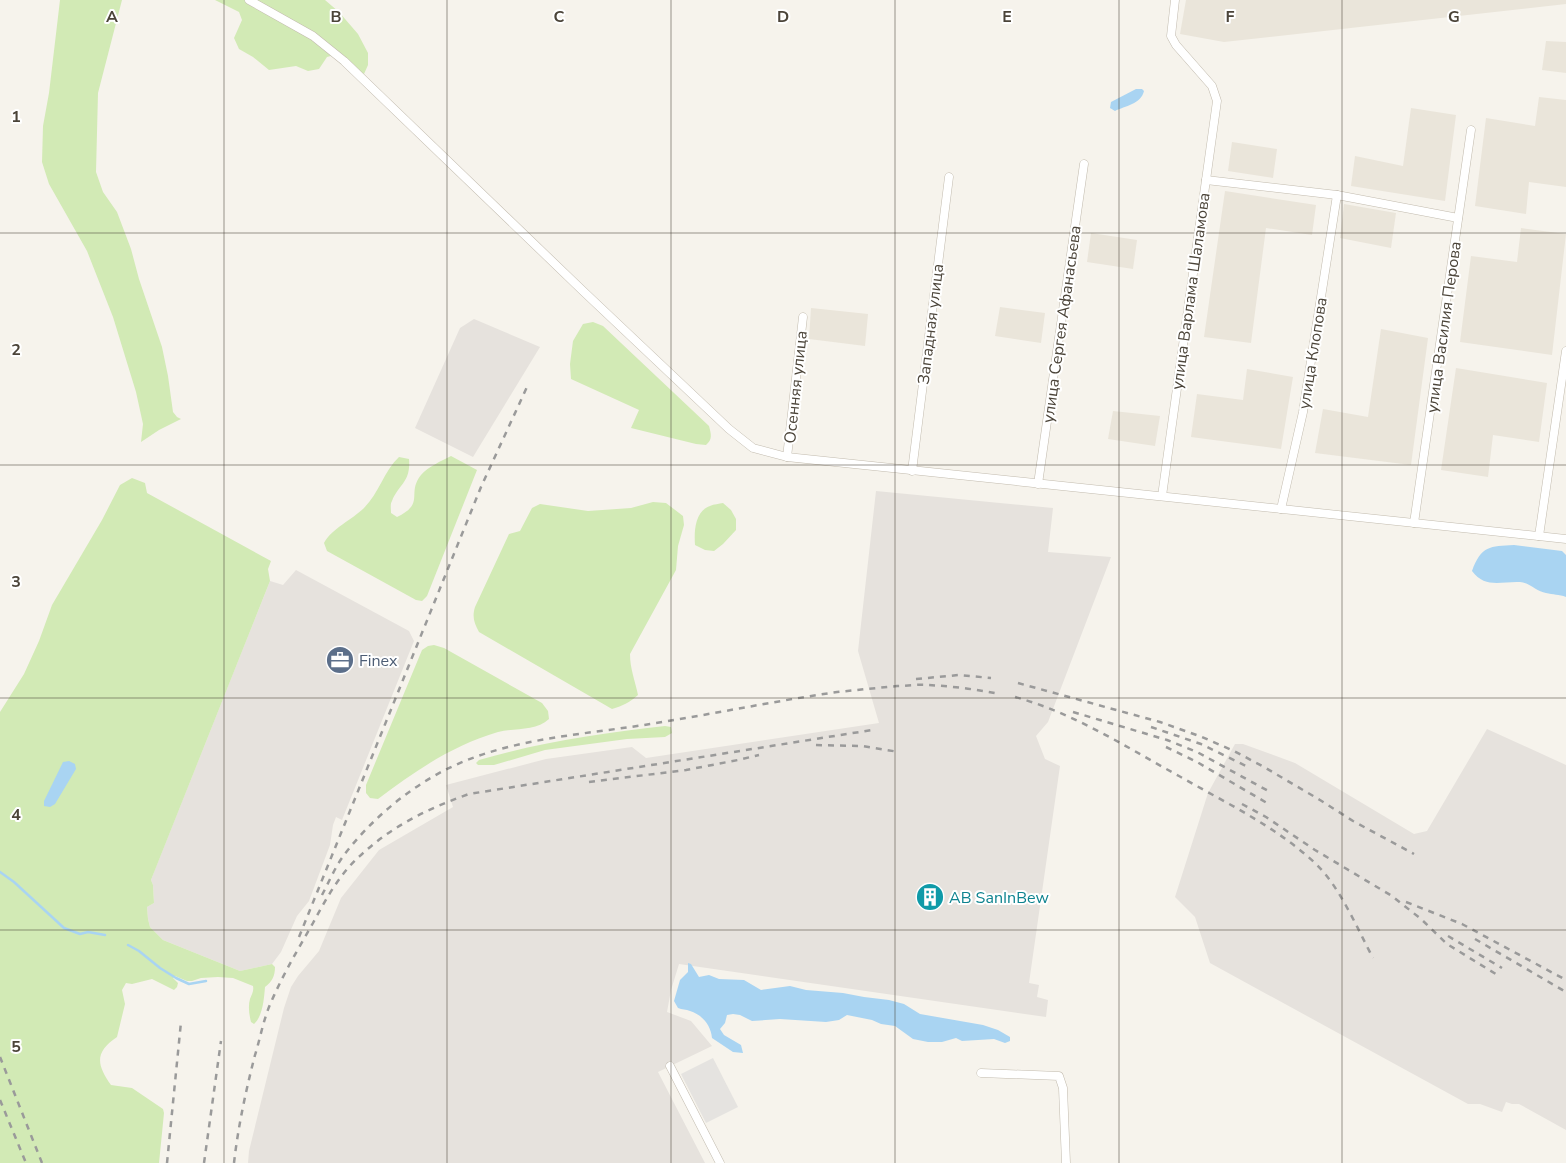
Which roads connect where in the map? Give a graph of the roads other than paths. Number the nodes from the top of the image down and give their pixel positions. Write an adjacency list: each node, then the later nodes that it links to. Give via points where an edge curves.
1 (250, 0): 11 (street, via 313,36 344,61 742,441 753,448)
2 (1175, 0): 6 (street, улица Варлама Шаламова, via 1171,36 1212,86 1217,101)
3 (1471, 130): 8 (street, улица Василия Перова)
4 (1084, 164): 13 (street, улица Сергея Афанасьева)
5 (949, 177): 12 (street, Западная улица)
6 (1206, 180): 7 (street); 14 (street, улица Варлама Шаламова)
7 (1337, 195): 8 (street); 15 (street, улица Клопова, via 1303,412)
8 (1458, 218): 16 (street, улица Василия Перова)
9 (803, 317): 11 (street, Осенняя улица)
10 (1566, 352): 17 (street)
11 (787, 457): 12 (street)
12 (912, 470): 13 (street)
13 (1038, 484): 14 (street)
14 (1162, 496): 15 (street)
15 (1281, 509): 16 (street)
16 (1414, 523): 17 (street)
17 (1539, 536): 18 (street)
18 (1566, 539)
19 (670, 1066): 21 (street)
20 (981, 1073): 22 (street, via 1059,1076 1063,1088)
21 (720, 1163)
22 (1066, 1163)

